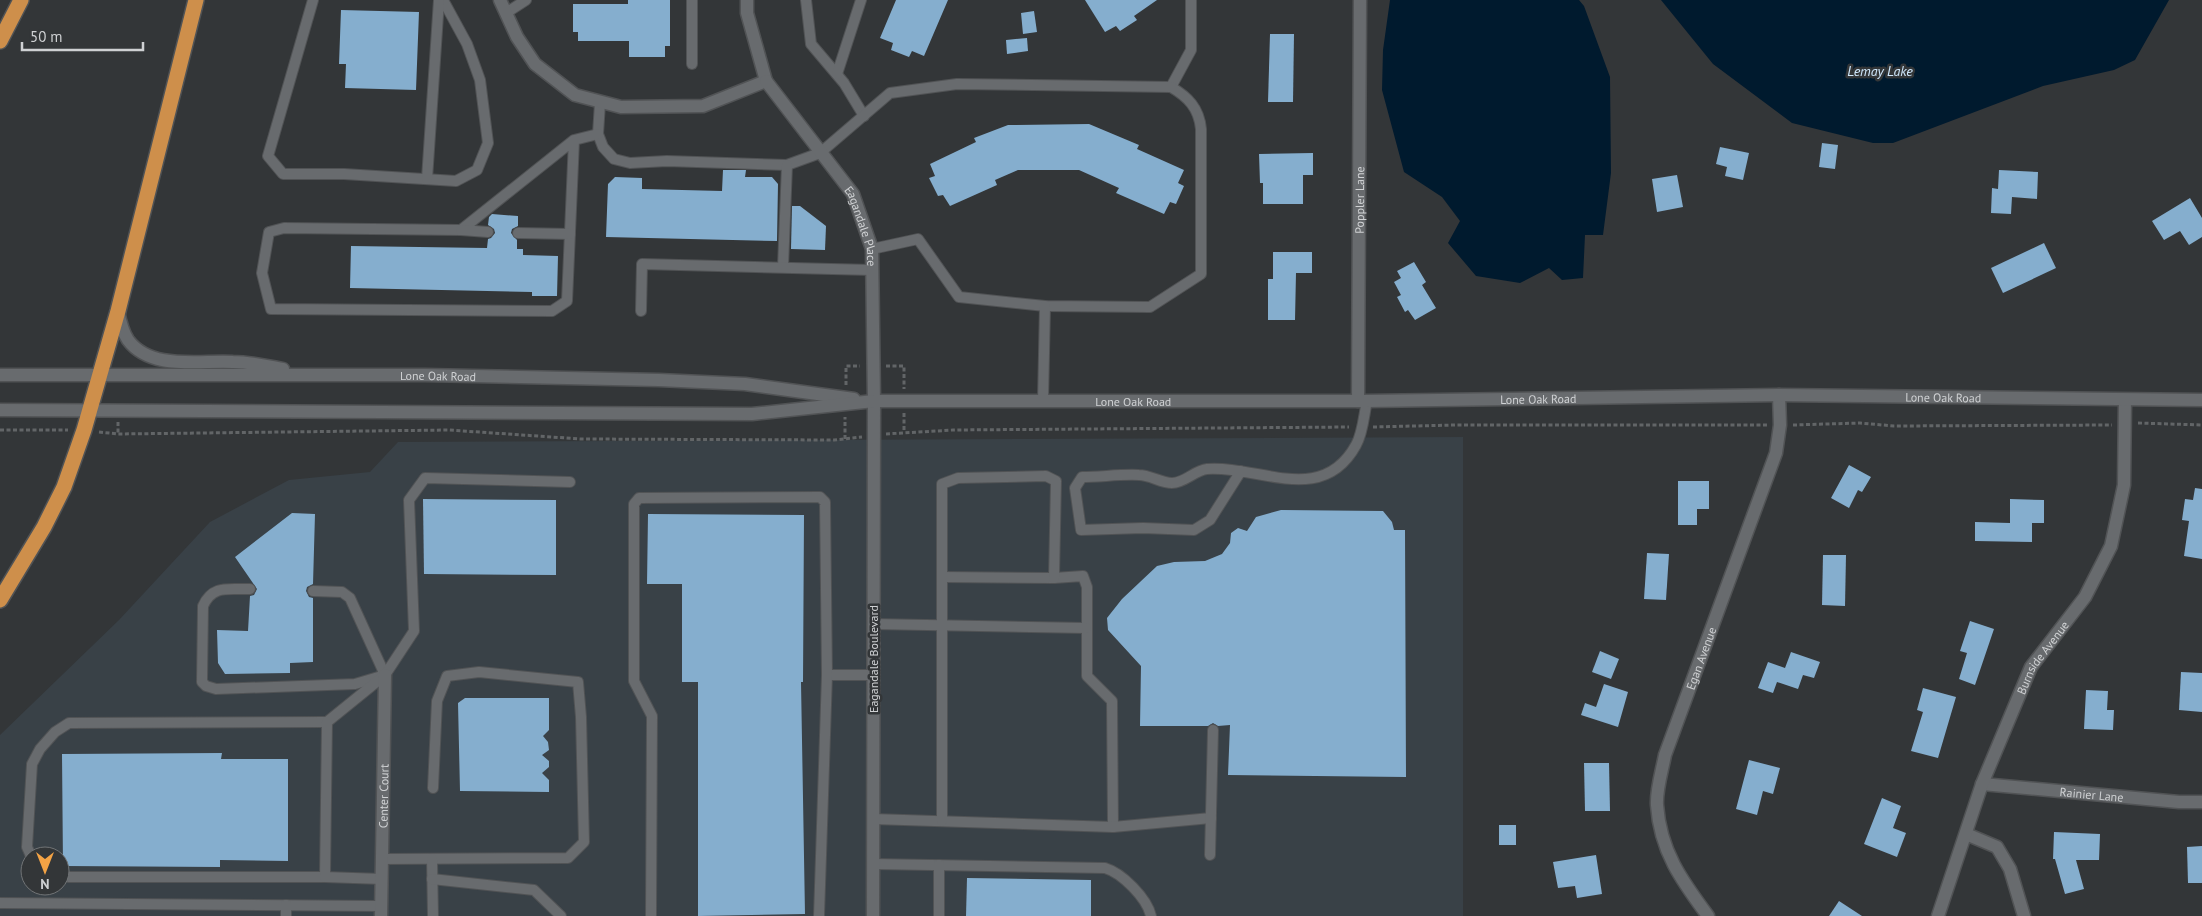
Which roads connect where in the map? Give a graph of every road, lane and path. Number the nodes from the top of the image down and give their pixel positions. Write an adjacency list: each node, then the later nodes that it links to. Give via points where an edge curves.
1 (22, 0): 15 (highway)
2 (196, 0): 35 (highway)
3 (312, 0): 26 (lane, via 268,156 283,174)
4 (439, 0): 26 (lane)
5 (443, 0): 26 (lane, via 480,80 488,143 477,170 456,181)
6 (500, 0): 14 (street)
7 (526, 0): 14 (lane)
8 (692, 0): 16 (lane)
9 (747, 0): 18 (street, Eagandale Place, via 747,13)
10 (806, 0): 17 (lane, via 811,44)
11 (861, 0): 17 (lane)
12 (1192, 0): 19 (lane, via 1191,50)
13 (1360, 0): 41 (street, Poppler Lane)
14 (506, 13): 20 (street, via 535,64 575,95)
15 (0, 40)
16 (692, 64)
17 (836, 74): 21 (lane)
18 (766, 81): 20 (street, via 703,106 621,107); 24 (street, Eagandale Place)
19 (1171, 87): 21 (lane, via 957,84 890,93); 34 (lane, via 1193,104 1201,123 1201,274 1150,307)
20 (600, 103): 22 (lane)
21 (864, 116): 24 (lane)
22 (598, 134): 23 (lane); 25 (lane, via 608,154 621,161)
23 (574, 140): 27 (lane); 30 (lane)
24 (820, 153): 25 (lane); 31 (street, Eagandale Place, via 853,194)
25 (788, 165): 32 (lane)
26 (427, 179)
27 (461, 230): 28 (lane); 30 (lane, via 284,228 269,232 262,273 272,309 552,311 567,301)
28 (488, 232)
29 (518, 233): 30 (lane)
30 (570, 234)
31 (872, 249): 33 (street, Eagandale Place); 34 (lane, via 918,239 959,297)
32 (783, 268): 33 (lane); 36 (lane, via 642,264)
33 (872, 270): 44 (street, Eagandale Place)
34 (1045, 306): 45 (lane)
35 (118, 311): 38 (street, via 128,340 145,354 163,361 236,362); 39 (highway)
36 (641, 311)
37 (0, 375): 39 (street, Lone Oak Road)
38 (320, 375): 39 (street, Lone Oak Road); 44 (street, Lone Oak Road, via 745,384)
39 (100, 376): 47 (highway)
40 (1779, 395): 41 (street, Lone Oak Road); 42 (street, Lone Oak Road); 50 (street, Egan Avenue)
41 (1362, 400): 45 (street, Lone Oak Road); 52 (lane)
42 (2125, 400): 43 (street, Lone Oak Road); 49 (street, Burnside Avenue)
43 (2202, 400)
44 (874, 401): 45 (street, Lone Oak Road); 48 (street, Lone Oak Road, via 752,414); 65 (street, Eagandale Boulevard)
45 (1043, 401)
46 (0, 410): 47 (street, Lone Oak Road)
47 (90, 410): 48 (street, Lone Oak Road); 54 (highway)
48 (118, 410): 56 (path)
49 (2125, 422): 50 (path, via 2102,425); 51 (path); 73 (street, Burnside Avenue, via 2124,486 2111,546 2085,597 2031,667)
50 (1780, 425): 52 (path); 103 (street, Egan Avenue, via 1776,453 1664,755 1657,804 1663,841 1679,877)
51 (2202, 425)
52 (1361, 427): 55 (path); 58 (lane, via 1357,444 1340,467 1315,477 1289,480)
53 (0, 430): 54 (path)
54 (84, 430): 56 (path); 64 (highway, via 64,486 44,527)
55 (904, 432)
56 (118, 434): 57 (path, via 449,430 597,439)
57 (845, 440)
58 (1240, 471): 58 (lane, via 1210,520 1194,530 1081,530 1076,488 1082,477 1141,475 1172,483 1206,469)
59 (570, 482): 69 (lane, via 425,478 409,500 414,631)
60 (942, 577): 61 (lane); 61 (lane, via 942,484 958,478 1046,476 1056,481); 66 (lane)
61 (1054, 578): 67 (lane, via 1083,576 1087,587)
62 (250, 589): 69 (lane, via 217,590 208,596 203,606 202,682 206,686 216,689 355,684)
63 (313, 591): 69 (lane, via 342,592 350,598)
64 (0, 600)
65 (874, 624): 66 (lane); 70 (street, Eagandale Boulevard)
66 (942, 625): 67 (lane); 78 (lane)
67 (1086, 628): 79 (lane, via 1087,676 1112,701)
68 (826, 674): 70 (lane); 98 (lane, via 823,499 635,500 634,681 652,716); 99 (lane)
69 (385, 675): 71 (lane); 83 (street, Center Court)
70 (873, 675): 77 (street, Eagandale Boulevard)
71 (328, 722): 81 (lane, via 69,723 55,732 32,764); 88 (lane)
72 (1213, 730): 76 (lane)
73 (1982, 784): 75 (street, Rainier Lane); 80 (street, Burnside Avenue)
74 (433, 788): 84 (lane, via 437,701 447,676 479,672 578,682 584,842 568,858)
75 (2202, 802)
76 (1211, 818): 79 (lane); 82 (lane)
77 (873, 819): 78 (lane); 85 (street, Eagandale Boulevard)
78 (942, 821): 79 (lane)
79 (1113, 827)
80 (1966, 834): 104 (street, Burnside Avenue); 105 (street, via 1997,846 2010,869)
81 (27, 846)
82 (1210, 855)
83 (382, 859): 84 (lane); 89 (street, Center Court)
84 (432, 859): 90 (lane)
85 (873, 864): 86 (lane); 100 (street, Eagandale Boulevard)
86 (939, 865): 101 (lane); 102 (lane, via 1104,868 1123,878 1146,904)
87 (70, 877): 88 (lane)
88 (325, 877): 89 (lane)
89 (382, 879): 94 (street, Center Court)
90 (432, 879): 96 (lane); 97 (lane, via 534,890)
91 (0, 903): 92 (lane)
92 (209, 905): 93 (lane); 95 (lane)
93 (286, 911): 94 (lane)
94 (381, 911)
95 (209, 916)
96 (433, 916)
97 (561, 916)
98 (651, 916)
99 (819, 916)
100 (873, 916)
101 (938, 916)
102 (1151, 916)
103 (1708, 916)
104 (1938, 916)
105 (2024, 916)

